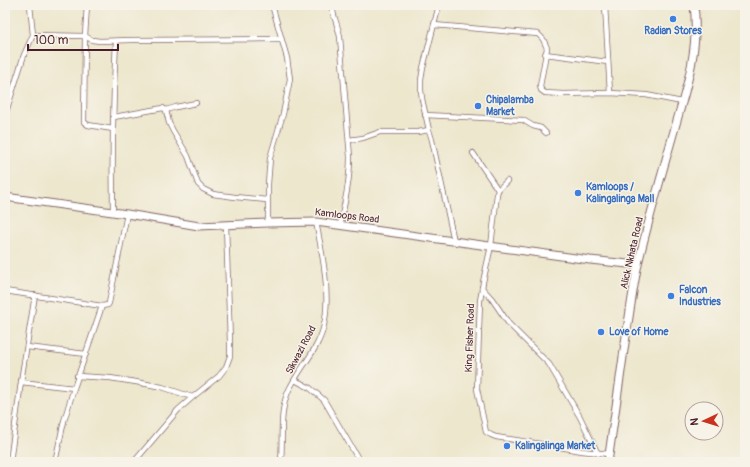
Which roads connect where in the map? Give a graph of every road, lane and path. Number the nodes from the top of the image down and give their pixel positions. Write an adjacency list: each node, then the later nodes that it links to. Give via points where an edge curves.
1 (30, 5): 9 (street)
2 (87, 5): 10 (street)
3 (272, 5): 11 (street)
4 (332, 5): 25 (street, via 340,37)
5 (439, 5): 8 (street)
6 (605, 5): 14 (street)
7 (694, 5): 16 (main road, Alick Nkhata Road, via 694,53)
8 (434, 25): 13 (street, via 538,34 546,43); 20 (street, via 421,80)
9 (33, 35): 10 (street); 19 (street)
10 (85, 36): 12 (street, via 92,40); 22 (street, via 84,122 88,126)
11 (281, 39): 12 (street); 30 (street, via 290,79 270,158)
12 (116, 41): 21 (street)
13 (545, 54): 14 (street); 15 (street, via 540,86 545,93)
14 (608, 62): 15 (street)
15 (610, 93): 16 (street, via 646,95)
16 (682, 102): 39 (main road, Alick Nkhata Road)
17 (196, 103): 18 (street)
18 (166, 110): 21 (street, via 159,108); 30 (street, via 169,123 188,156 198,184 203,189 213,194)
19 (5, 115)
20 (425, 115): 23 (street); 24 (street, via 523,120)
21 (114, 117): 22 (street)
22 (113, 129): 31 (street)
23 (428, 130): 25 (street, via 380,132); 37 (street)
24 (546, 133)
25 (349, 140): 36 (street, via 350,171)
26 (473, 153): 28 (street)
27 (506, 181): 28 (street)
28 (498, 190): 38 (street, King Fisher Road)
29 (5, 197): 31 (main road, Kamloops Road)
30 (267, 200): 34 (street)
31 (113, 212): 32 (main road, Kamloops Road)
32 (127, 214): 35 (main road, Kamloops Road, via 199,226); 43 (street, via 109,303)
33 (316, 222): 34 (main road, Kamloops Road); 36 (main road, Kamloops Road); 47 (street, Sikwazi Road, via 322,257 326,313 320,338)
34 (268, 223): 35 (main road, Kamloops Road)
35 (226, 225): 50 (street, via 230,356 219,376)
36 (340, 225): 37 (main road, Kamloops Road)
37 (454, 241): 38 (main road, Kamloops Road)
38 (491, 246): 39 (main road, Kamloops Road); 40 (street, King Fisher Road)
39 (638, 265): 52 (main road, Alick Nkhata Road)
40 (482, 288): 51 (street, via 509,324 548,364 580,417); 51 (street, King Fisher Road, via 478,389 486,432 496,437)
41 (5, 291): 42 (street)
42 (35, 295): 43 (street); 44 (street)
43 (102, 306): 45 (street)
44 (27, 347): 45 (street); 48 (street)
45 (86, 354): 46 (street)
46 (77, 376): 49 (street); 50 (street, via 149,384)
47 (295, 380): 54 (street, Sikwazi Road, via 283,410); 58 (street, via 324,400)
48 (21, 382): 49 (street); 55 (street)
49 (74, 388): 56 (street)
50 (192, 397): 53 (street)
51 (598, 454): 52 (street)
52 (609, 454): 59 (main road, Alick Nkhata Road)
53 (136, 461)
54 (281, 461): 57 (street)
55 (10, 462)
56 (55, 462)
57 (300, 462)
58 (360, 462)
59 (608, 462)

